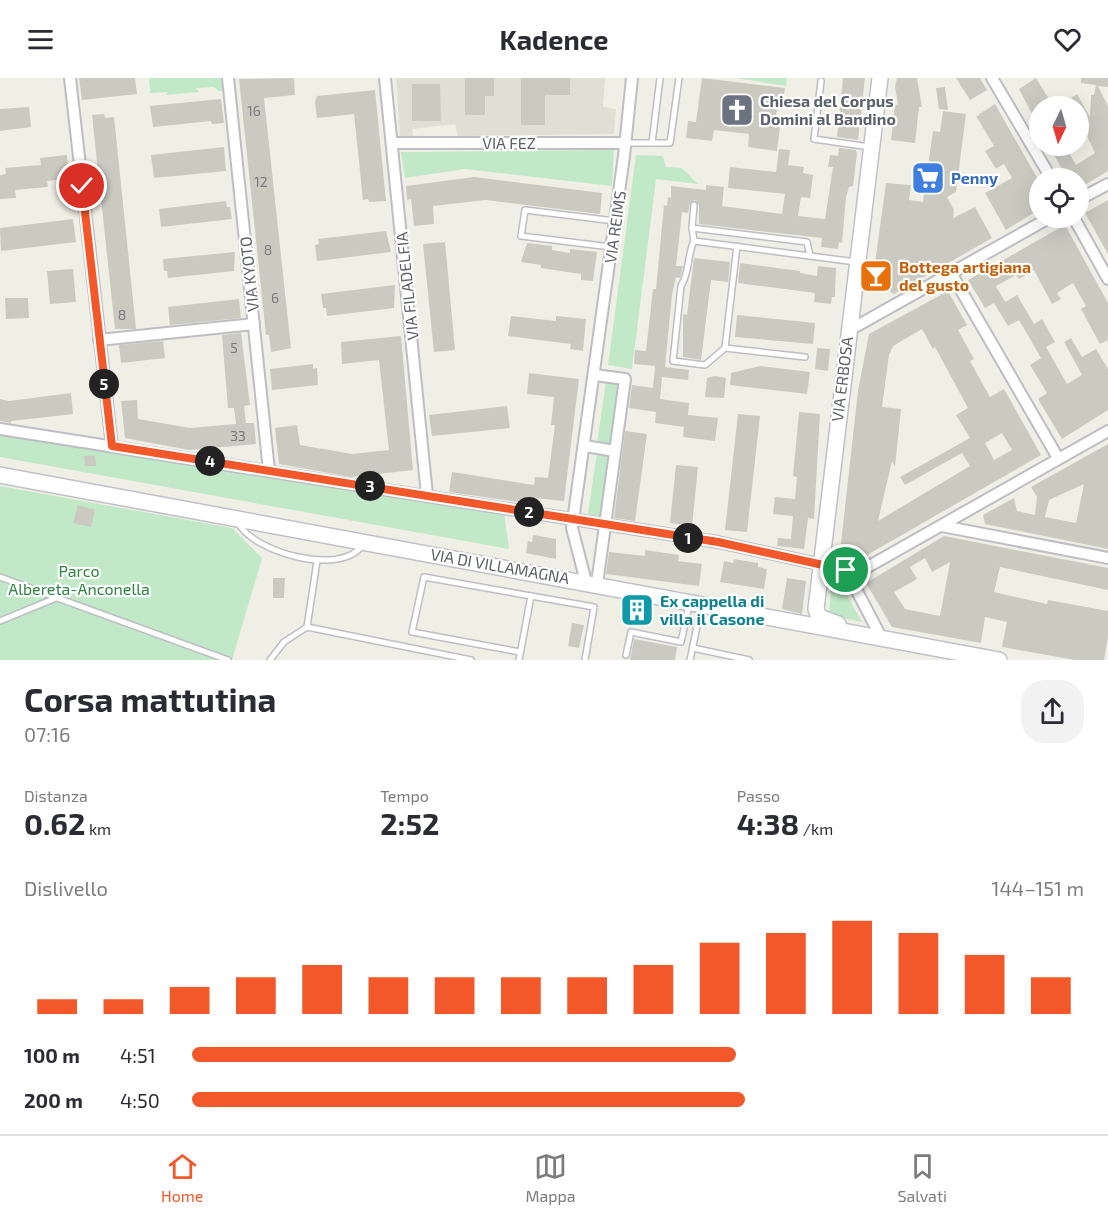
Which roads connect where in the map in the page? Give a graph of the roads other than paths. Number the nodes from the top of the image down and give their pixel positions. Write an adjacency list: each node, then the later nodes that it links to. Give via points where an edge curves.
1 (70, 78): 31 (street)
2 (228, 78): 29 (street, VIA KYOTO)
3 (385, 78): 10 (street, VIA FILADELFIA)
4 (632, 78): 11 (street, VIA REIMS)
5 (660, 78): 12 (lane)
6 (679, 78): 12 (lane, via 670,143)
7 (880, 78): 13 (main road, VIA ERBOSA)
8 (992, 78): 14 (street)
9 (821, 81): 13 (lane, via 814,139)
10 (392, 143): 11 (street, VIA FEZ); 43 (street, VIA FILADELFIA)
11 (626, 143): 12 (lane); 18 (street, VIA REIMS)
12 (652, 143)
13 (870, 147): 26 (main road, VIA ERBOSA)
14 (1045, 168)
15 (1108, 184): 16 (street)
16 (1089, 195)
17 (694, 205): 19 (lane)
18 (616, 221): 24 (street, VIA REIMS); 24 (lane, via 525,210 521,236)
19 (692, 228): 22 (lane); 25 (lane, via 807,242)
20 (1031, 228): 27 (street)
21 (1080, 228): 28 (street)
22 (694, 241): 23 (lane); 32 (lane, via 681,286 673,361 705,365)
23 (737, 246): 25 (lane); 32 (lane)
24 (612, 247): 34 (street, VIA REIMS)
25 (810, 256): 26 (lane)
26 (856, 262): 30 (main road, VIA ERBOSA)
27 (951, 273): 30 (street); 40 (street)
28 (1108, 279)
29 (254, 324): 31 (street); 41 (street, VIA KYOTO)
30 (848, 331): 51 (main road, VIA ERBOSA)
31 (99, 340): 37 (street)
32 (724, 348): 33 (lane)
33 (805, 357)
34 (595, 375): 38 (street, VIA REIMS); 39 (street, via 625,379)
35 (0, 429): 37 (street)
36 (1107, 433): 40 (street)
37 (112, 446): 41 (street)
38 (585, 446): 39 (street); 45 (street, VIA REIMS)
39 (615, 451): 46 (street)
40 (1058, 458): 47 (street)
41 (269, 471): 43 (street)
42 (0, 475): 44 (main road, VIA DI VILLAMAGNA)
43 (427, 495): 45 (street)
44 (237, 518): 48 (main road, VIA DI VILLAMAGNA); 50 (lane, via 243,531 280,552)
45 (573, 520): 46 (street); 54 (street, VIA REIMS, via 572,528)
46 (605, 526): 51 (street, via 718,542); 54 (street)
47 (942, 526): 49 (street); 53 (street)
48 (365, 541): 50 (lane, via 358,553 347,558); 54 (main road, VIA DI VILLAMAGNA)
49 (1108, 558)
50 (317, 561): 59 (lane)
51 (821, 563): 53 (street, via 846,570); 60 (main road, VIA ERBOSA, via 816,609 819,617)
52 (0, 577): 56 (lane)
53 (850, 577): 60 (street)
54 (592, 583): 57 (main road, VIA DI VILLAMAGNA)
55 (531, 596): 62 (lane); 62 (lane, via 424,577 412,633); 68 (lane, via 594,607)
56 (56, 598): 58 (lane); 64 (lane)
57 (695, 604): 60 (main road, VIA DI VILLAMAGNA); 61 (lane); 63 (lane, via 681,642 631,632)
58 (0, 621)
59 (307, 627): 65 (lane, via 284,642); 66 (lane)
60 (881, 638): 71 (main road, VIA DI VILLAMAGNA)
61 (693, 648): 69 (lane); 70 (lane)
62 (520, 652): 67 (lane)
63 (626, 655)
64 (228, 660)
65 (270, 660)
66 (471, 660)
67 (519, 660)
68 (585, 660)
69 (690, 660)
70 (749, 660)
71 (999, 660)

